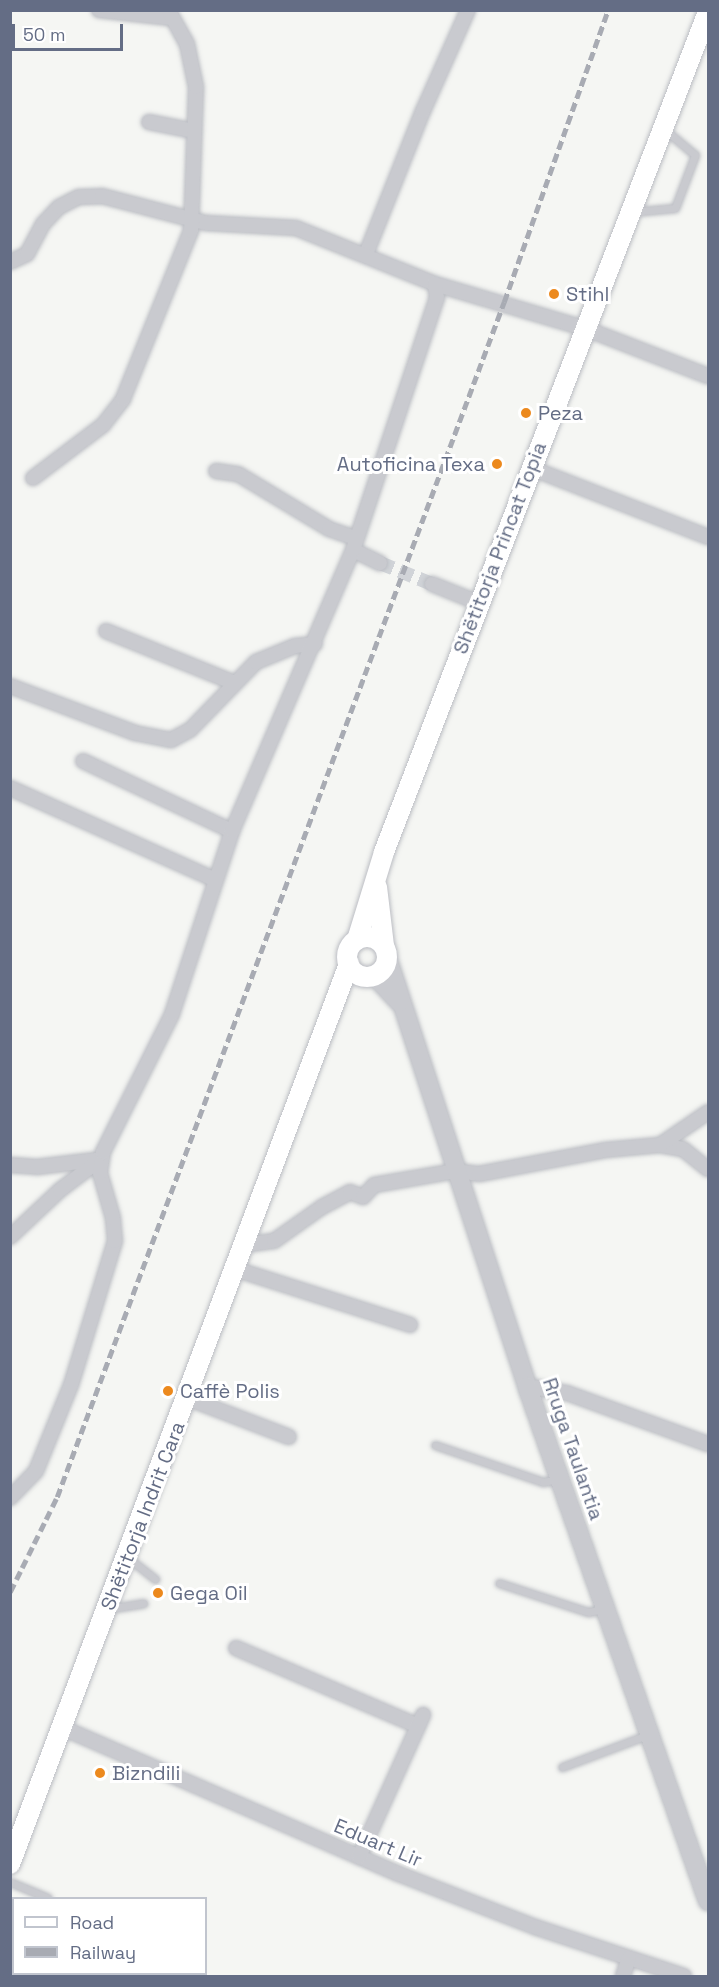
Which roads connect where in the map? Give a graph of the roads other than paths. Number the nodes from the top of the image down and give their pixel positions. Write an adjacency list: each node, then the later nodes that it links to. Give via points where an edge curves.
1 (99, 10): 4 (street)
2 (468, 10): 10 (street)
3 (708, 12): 6 (main road, Shëtitorja Princat Topia)
4 (170, 14): 7 (street, via 193,62)
5 (149, 122): 7 (street)
6 (663, 128): 8 (main road, Shëtitorja Princat Topia); 8 (lane, via 695,155 675,208)
7 (194, 131): 9 (street)
8 (630, 212): 13 (main road, Shëtitorja Princat Topia)
9 (195, 218): 10 (street, via 206,223 296,228); 11 (street, via 102,196 79,197 50,214 27,254); 17 (street, via 173,284 149,330 123,399 103,425)
10 (366, 254): 12 (street)
11 (10, 262)
12 (436, 291): 13 (street, via 450,289); 19 (street)
13 (584, 328): 14 (street); 15 (main road, Shëtitorja Princat Topia)
14 (708, 376)
15 (531, 468): 18 (street); 22 (main road, Shëtitorja Princat Topia)
16 (216, 471): 19 (street, via 238,474)
17 (33, 478)
18 (708, 537)
19 (354, 544): 20 (street); 24 (street)
20 (380, 563)
21 (432, 584): 22 (street)
22 (479, 603): 31 (main road, Shëtitorja Princat Topia, via 384,852)
23 (106, 631): 25 (street)
24 (315, 644): 25 (street, via 275,652); 29 (street)
25 (232, 682): 26 (street, via 190,730 171,740 135,733)
26 (10, 686)
27 (83, 761): 29 (street)
28 (10, 788): 30 (street)
29 (232, 831): 30 (street)
30 (213, 879): 40 (street, via 172,1014)
31 (376, 883): 32 (main road, Shëtitorja Princat Topia); 33 (main road, Shëtitorja Princat Topia)
32 (357, 940): 33 (main road, via 372,938); 34 (main road, via 348,952)
33 (386, 952): 35 (main road, via 384,968); 37 (street, Rruga Taulantia)
34 (349, 964): 35 (main road, via 356,973); 36 (main road, Shëtitorja Indrit Cara)
35 (371, 976): 36 (main road); 37 (street, Rruga Taulantia)
36 (337, 1000): 45 (main road, Shëtitorja Indrit Cara)
37 (404, 1008): 43 (street, Rruga Taulantia)
38 (708, 1112): 39 (street)
39 (660, 1145): 42 (street, via 682,1149); 43 (street, via 605,1150 479,1174)
40 (101, 1159): 41 (street, via 75,1165); 44 (street, via 60,1190); 54 (street, via 115,1241 71,1386 36,1471)
41 (10, 1165)
42 (708, 1169)
43 (455, 1171): 45 (street, via 374,1185 363,1197 350,1192 274,1241); 48 (street, Rruga Taulantia)
44 (10, 1237)
45 (244, 1245): 46 (main road, Shëtitorja Indrit Cara)
46 (235, 1269): 47 (street); 49 (main road, Shëtitorja Indrit Cara)
47 (410, 1325)
48 (527, 1386): 51 (street, via 567,1393); 53 (street, Rruga Taulantia)
49 (187, 1398): 50 (street); 55 (main road, Shëtitorja Indrit Cara)
50 (289, 1437)
51 (708, 1444)
52 (435, 1445): 53 (lane, via 543,1482)
53 (559, 1479): 60 (street, Rruga Taulantia)
54 (10, 1498)
55 (127, 1557): 56 (lane); 59 (main road, Shëtitorja Indrit Cara)
56 (155, 1579)
57 (499, 1583): 60 (lane, via 588,1612)
58 (144, 1604): 59 (lane)
59 (107, 1609): 62 (main road, Shëtitorja Indrit Cara)
60 (605, 1609): 63 (street, Rruga Taulantia)
61 (236, 1648): 65 (street, via 421,1720)
62 (63, 1728): 65 (street, Eduart Lir); 66 (main road, Shëtitorja Indrit Cara)
63 (650, 1734): 64 (lane); 68 (street, Rruga Taulantia)
64 (562, 1767)
65 (359, 1857): 70 (street, Eduart Lir, via 535,1928)
66 (10, 1864)
67 (10, 1882): 69 (lane)
68 (707, 1894)
69 (44, 1897)
70 (629, 1958): 71 (street); 72 (street, Eduart Lir)
71 (623, 1977)
72 (684, 1977)

